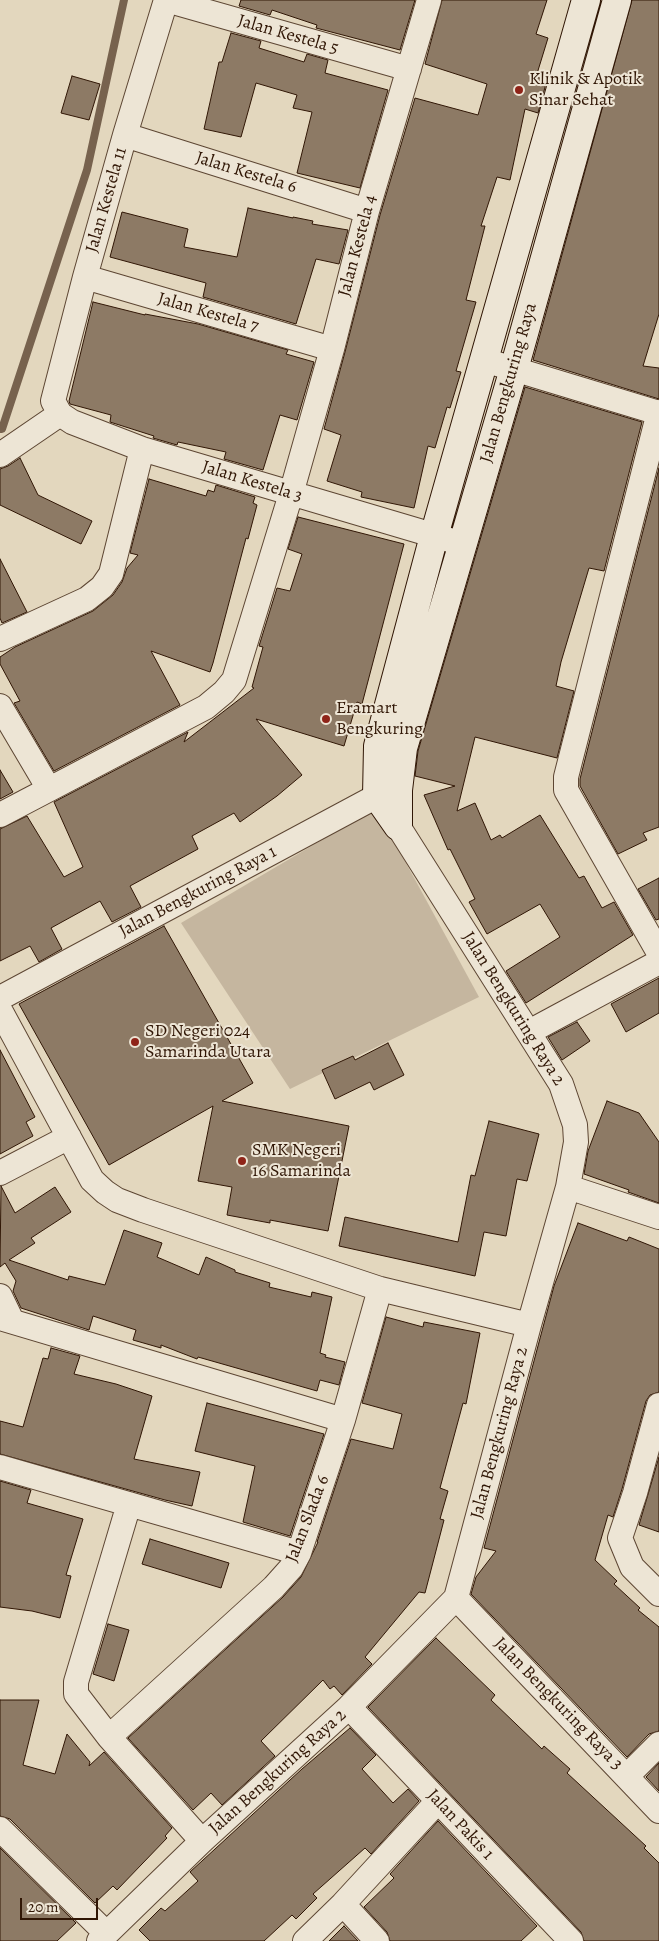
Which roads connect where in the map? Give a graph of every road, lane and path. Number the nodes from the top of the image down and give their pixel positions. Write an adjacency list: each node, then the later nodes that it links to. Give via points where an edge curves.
1 (166, 0): 5 (street, Jalan Kestela 5); 6 (street, Jalan Kestela 11)
2 (429, 0): 5 (street, Jalan Kestela 4)
3 (586, 0): 10 (street, Jalan Bengkuring Raya)
4 (618, 0): 11 (street, Jalan Bengkuring Raya)
5 (409, 69): 7 (street, Jalan Kestela 4)
6 (125, 135): 7 (street, Jalan Kestela 6); 8 (street, Jalan Kestela 11)
7 (367, 211): 9 (street, Jalan Kestela 4)
8 (85, 278): 9 (street, Jalan Kestela 7); 12 (street, Jalan Kestela 11)
9 (332, 349): 16 (street, Jalan Kestela 4)
10 (484, 360): 11 (street); 17 (street, Jalan Bengkuring Raya)
11 (514, 369): 13 (street); 18 (street, Jalan Bengkuring Raya)
12 (56, 408): 14 (street, Jalan Kestela 3, via 72,422); 15 (street)
13 (659, 412): 25 (street, via 566,777 566,790)
14 (142, 449): 16 (street, Jalan Kestela 3); 19 (street, via 111,574 102,587 87,599)
15 (0, 455)
16 (291, 494): 17 (street, Jalan Kestela 3); 22 (street, Jalan Kestela 4, via 234,680 206,707)
17 (434, 536): 18 (street, Jalan Kestela 3); 21 (street, Jalan Bengkuring Raya, via 378,746)
18 (463, 544): 21 (street, Jalan Bengkuring Raya, via 403,748)
19 (0, 639)
20 (0, 706): 22 (street)
21 (388, 779): 24 (street, Jalan Bengkuring Raya 2); 27 (street, Jalan Bengkuring Raya 1)
22 (49, 790): 23 (street, Jalan Kestela 4)
23 (0, 815)
24 (398, 826): 29 (street, Jalan Bengkuring Raya 2)
25 (659, 952)
26 (659, 962): 29 (street)
27 (0, 998)
28 (0, 1010): 30 (street)
29 (529, 1032): 32 (street, Jalan Bengkuring Raya 2, via 561,1084 575,1125 576,1142)
30 (69, 1137): 31 (street); 34 (street, via 92,1180 117,1200)
31 (0, 1173)
32 (568, 1187): 33 (street); 37 (street, Jalan Bengkuring Raya 2)
33 (659, 1217)
34 (380, 1288): 37 (street); 39 (street, Jalan Slada 6)
35 (0, 1296): 36 (street)
36 (6, 1320): 39 (street)
37 (529, 1325): 44 (street, Jalan Bengkuring Raya 2)
38 (659, 1405): 43 (street, via 620,1538 632,1567)
39 (343, 1420): 42 (street, Jalan Slada 6)
40 (0, 1467): 41 (street)
41 (129, 1504): 42 (street); 46 (street, via 76,1682 76,1694)
42 (299, 1553): 46 (street, Jalan Slada 6, via 274,1587)
43 (659, 1594)
44 (456, 1598): 45 (street, Jalan Bengkuring Raya 2); 48 (street, Jalan Bengkuring Raya 3)
45 (349, 1707): 49 (street, Jalan Pakis 1); 52 (street, Jalan Bengkuring Raya 2)
46 (109, 1738): 52 (street)
47 (659, 1744): 48 (street)
48 (627, 1776): 50 (street, Jalan Bengkuring Raya 3)
49 (438, 1801): 53 (street); 57 (street, Jalan Pakis 1)
50 (659, 1811)
51 (3, 1837): 54 (street)
52 (202, 1842): 54 (street, Jalan Bengkuring Raya 2)
53 (343, 1904): 55 (street); 56 (street)
54 (102, 1937)
55 (304, 1941)
56 (377, 1941)
57 (571, 1941)

